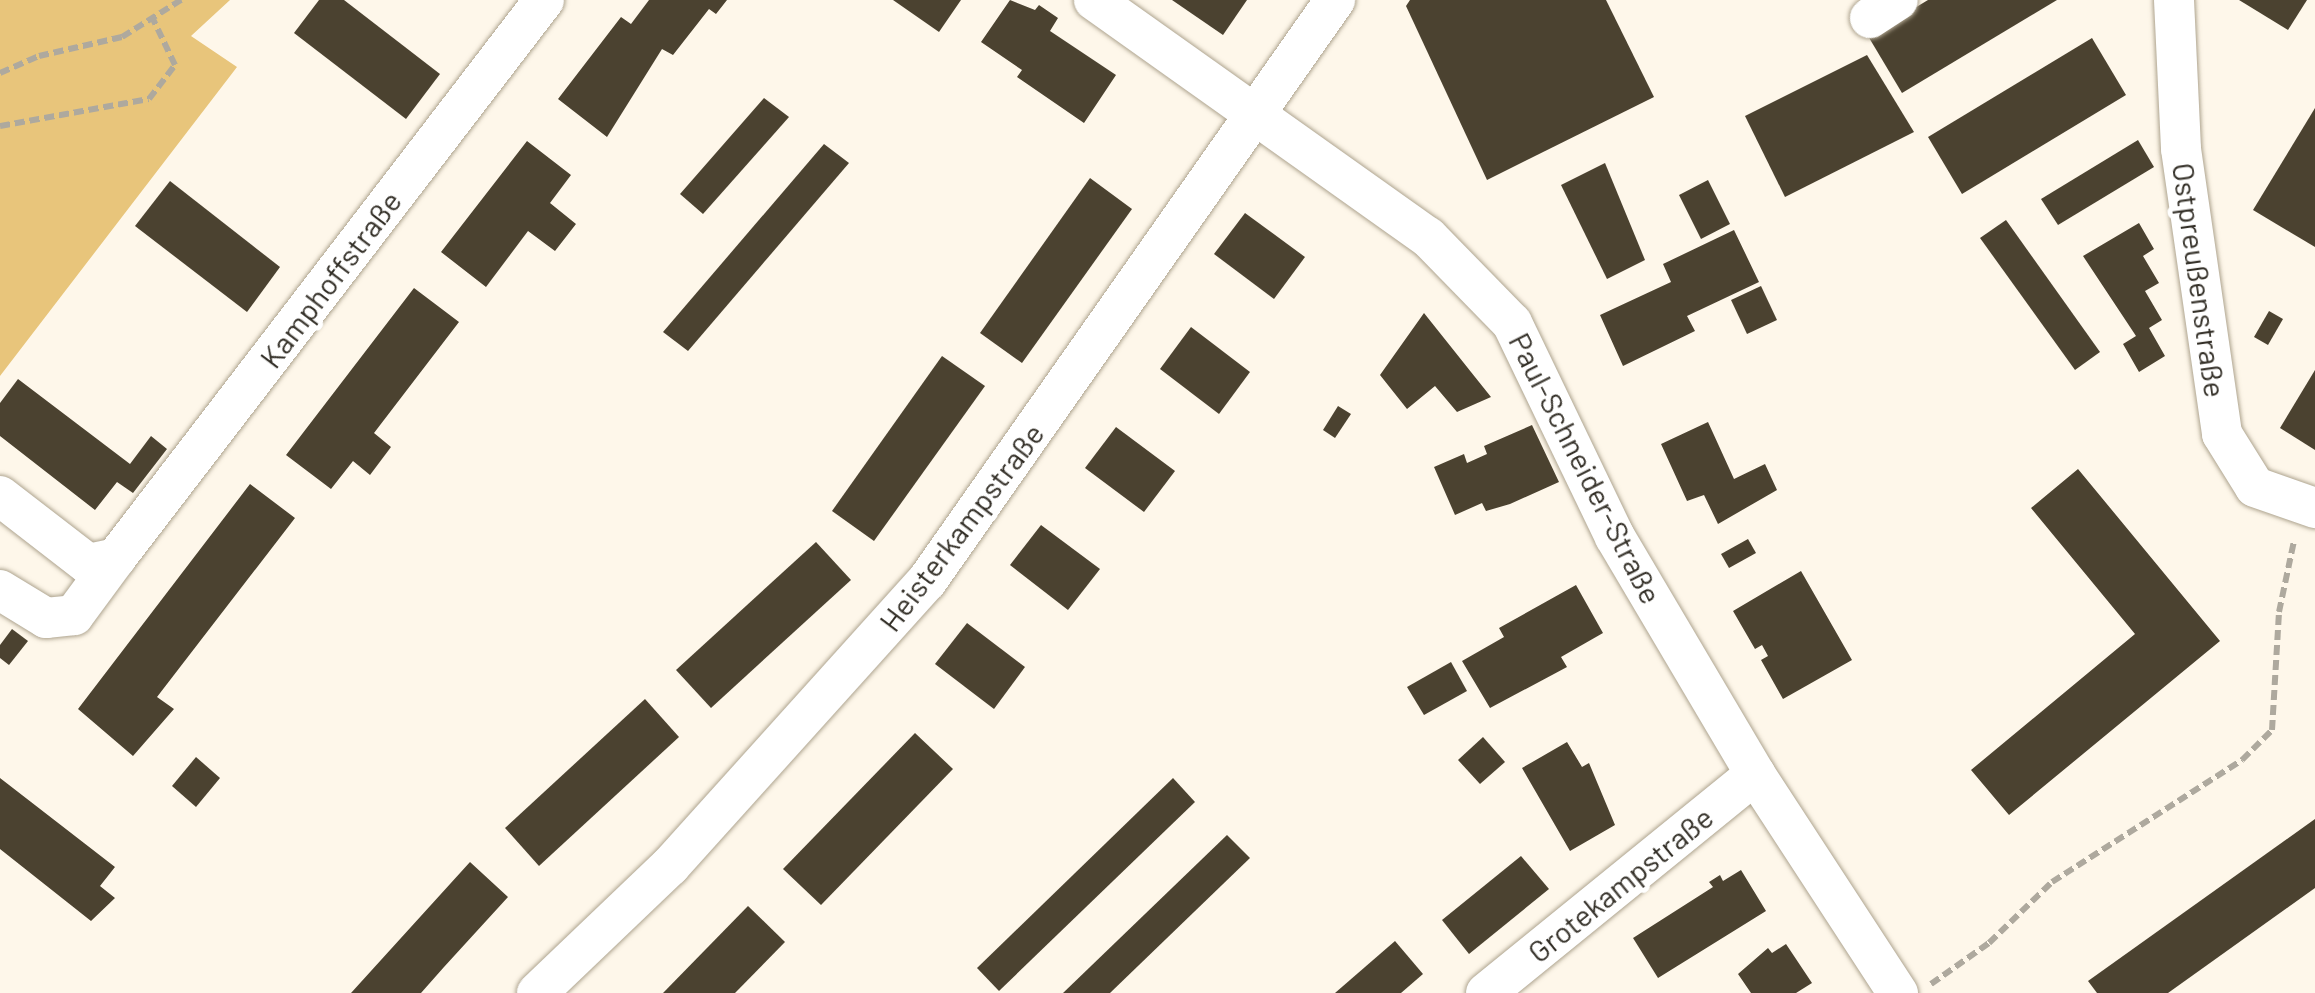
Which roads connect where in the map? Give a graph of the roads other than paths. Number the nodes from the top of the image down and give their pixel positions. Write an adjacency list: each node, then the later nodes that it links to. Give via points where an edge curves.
1 (544, 0): 8 (street, Kamphoffstraße)
2 (1094, 0): 5 (street)
3 (1335, 0): 5 (street, Heisterkampstraße)
4 (2174, 0): 7 (street, Ostpreußenstraße, via 2182,150 2222,434 2256,486)
5 (1261, 113): 10 (street, Paul-Schneider-Straße, via 1428,237 1512,324 1614,537); 11 (street, Heisterkampstraße, via 927,581 670,866)
6 (0, 496): 8 (street, via 88,564)
7 (2308, 507)
8 (116, 558): 9 (street, Kamphoffstraße, via 74,615 46,618)
9 (0, 590)
10 (1755, 774): 12 (street, Grotekampstraße); 13 (street, Paul-Schneider-Straße)
11 (537, 993)
12 (1486, 993)
13 (1898, 993)

